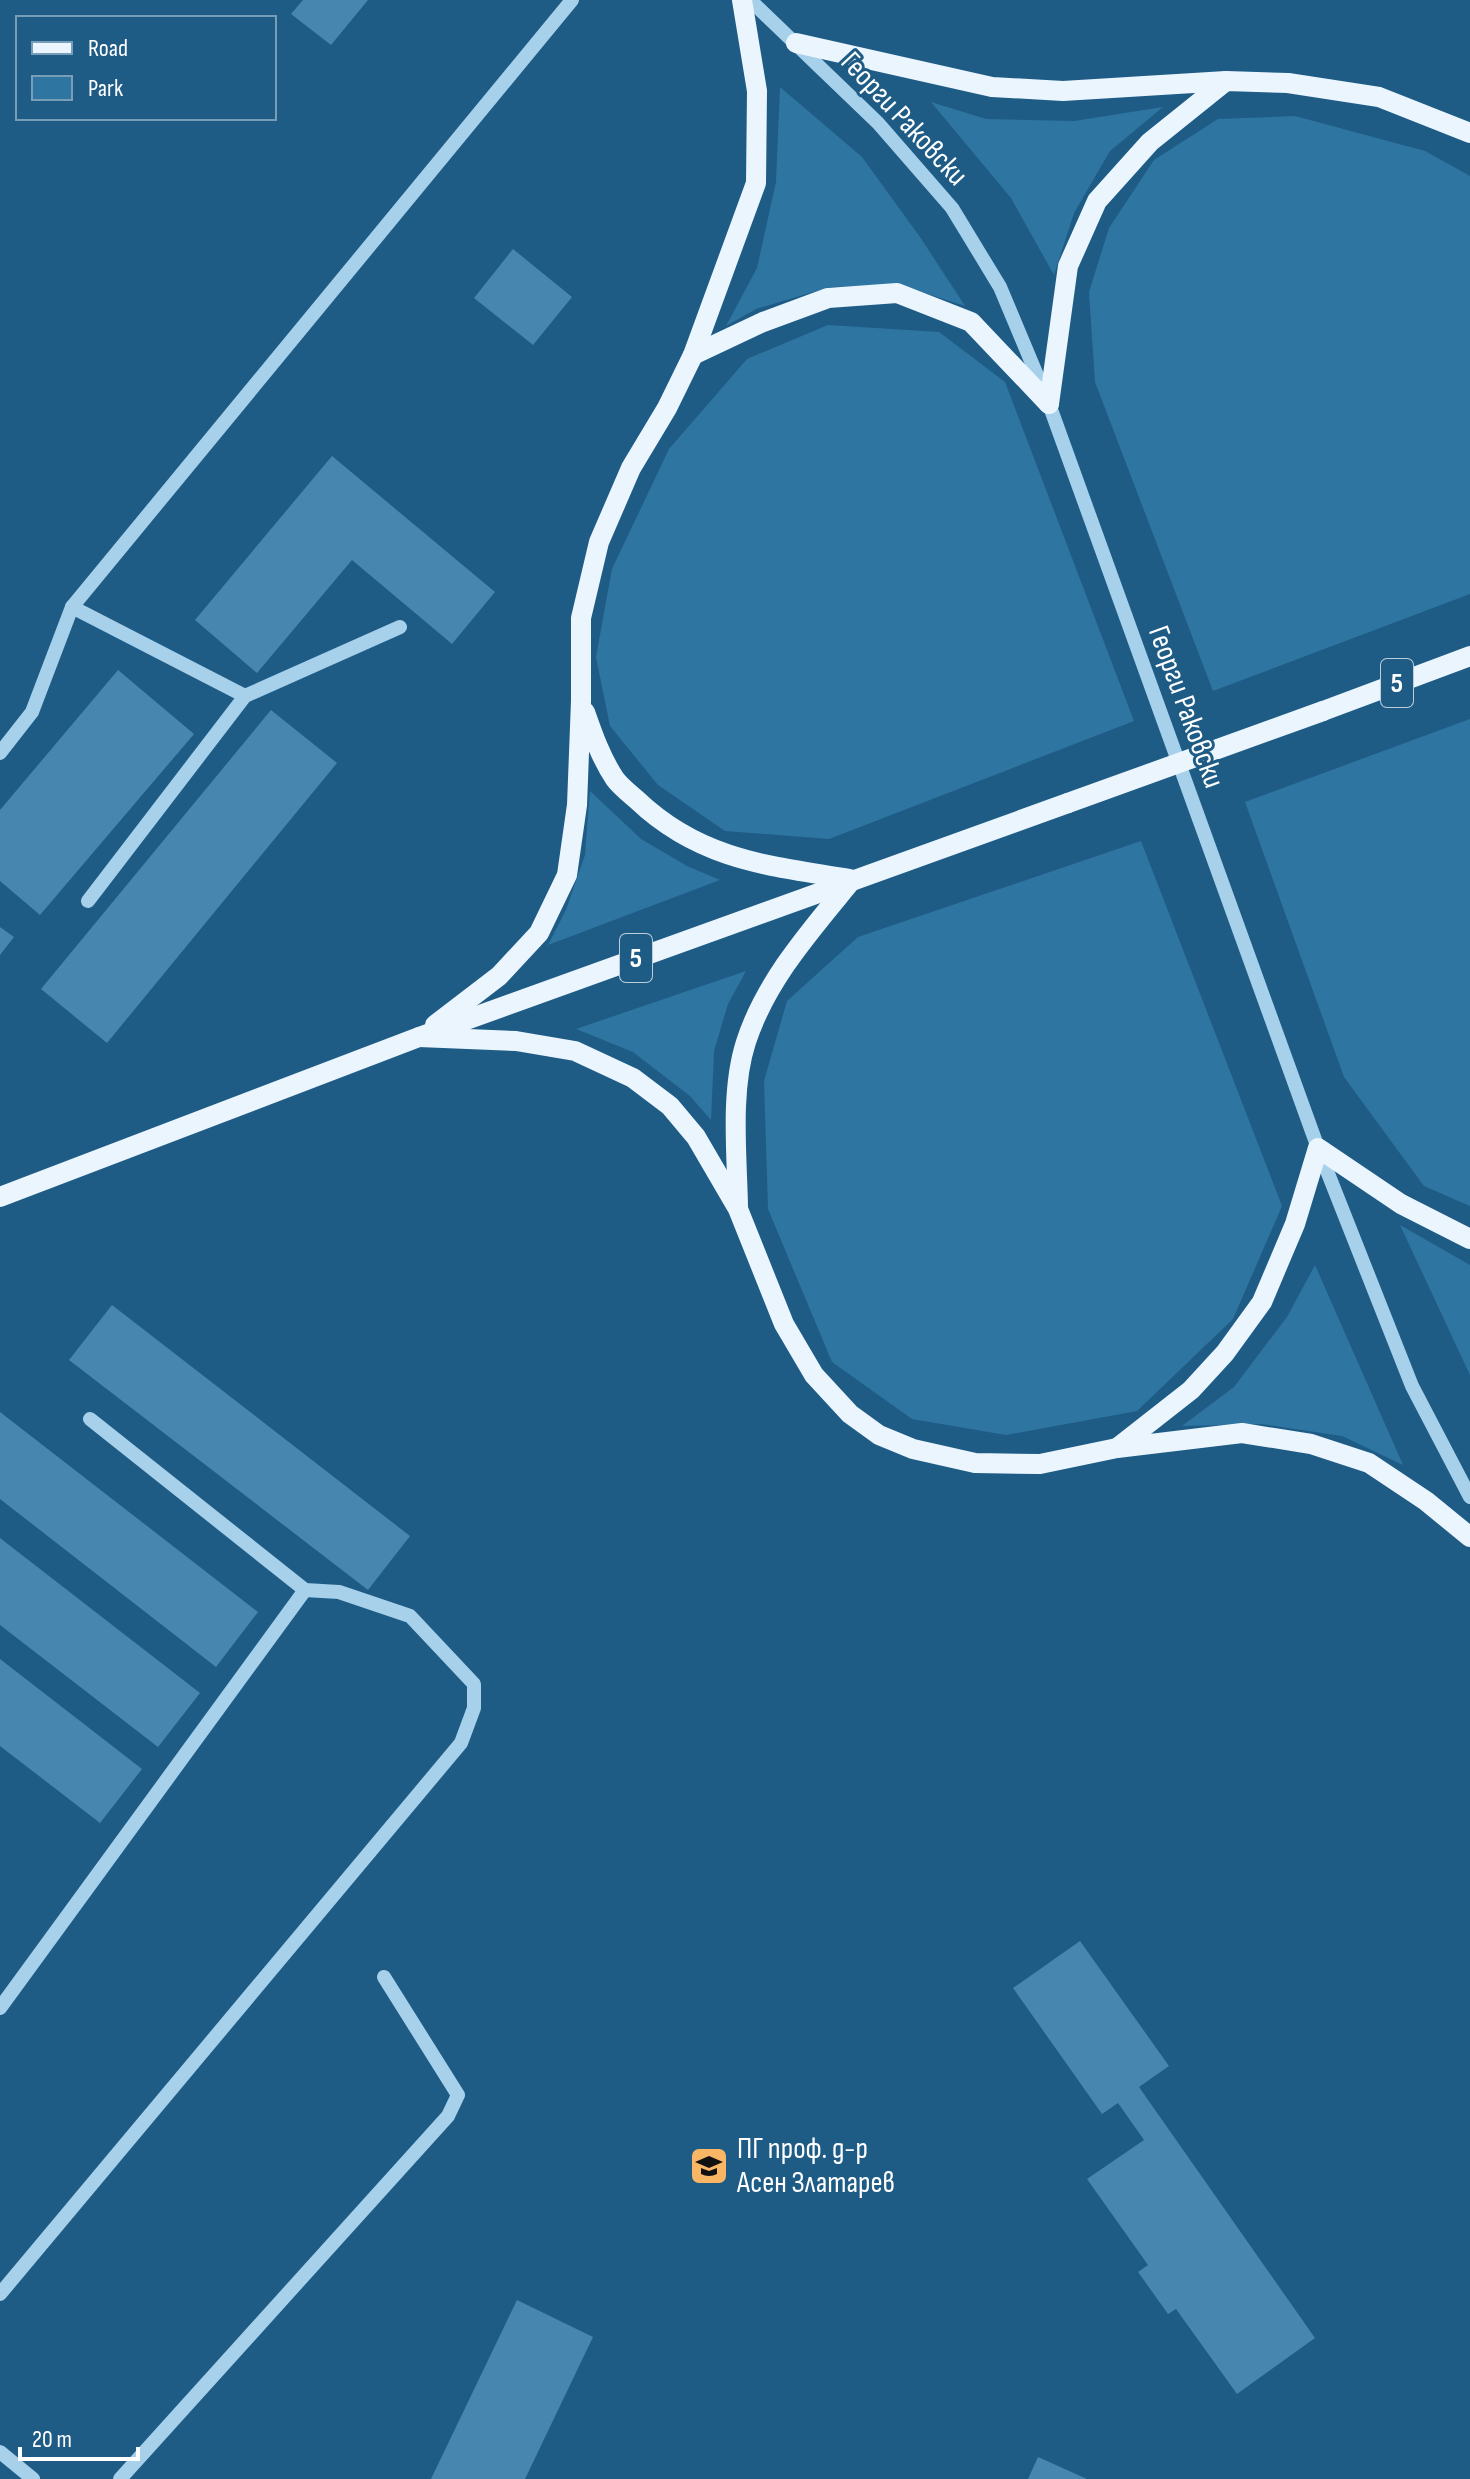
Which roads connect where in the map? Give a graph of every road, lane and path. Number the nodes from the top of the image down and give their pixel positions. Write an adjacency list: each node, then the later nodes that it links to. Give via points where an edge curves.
1 (572, 0): 9 (street)
2 (742, 0): 7 (main road, via 757,91 756,183)
3 (750, 0): 4 (street, Георги Раковски)
4 (796, 43): 5 (main road, via 992,87 1063,91); 8 (street, Георги Раковски, via 878,123 952,208 1000,287)
5 (1226, 81): 6 (main road, via 1288,83 1379,97); 8 (main road, via 1150,142 1097,201 1068,266)
6 (1470, 133)
7 (693, 355): 8 (main road, via 828,298 897,293 971,322); 13 (main road, via 631,468 599,542 581,618)
8 (1049, 404): 18 (street, Георги Раковски)
9 (72, 607): 12 (street); 14 (street, via 32,712)
10 (400, 627): 12 (street)
11 (1470, 656): 15 (main road, 5, bridge)
12 (245, 696): 16 (street)
13 (581, 701): 15 (main road, via 617,782 657,819 707,847 749,862); 17 (main road, via 577,805 567,875 539,933 499,976)
14 (0, 753)
15 (852, 880): 17 (main road, 5); 20 (main road, via 761,1003 745,1044 738,1082)
16 (88, 901)
17 (419, 1037): 19 (main road, 5); 20 (main road, via 516,1041 575,1051 633,1078 670,1106 696,1137)
18 (1318, 1148): 21 (main road, via 1401,1204); 23 (main road, via 1295,1224 1262,1302 1191,1390); 24 (street, Георги Раковски, via 1412,1386)
19 (0, 1197)
20 (738, 1209): 23 (main road, via 784,1324 814,1375 850,1414 879,1435 975,1463 1040,1464)
21 (1470, 1239)
22 (90, 1419): 26 (street)
23 (1117, 1448): 25 (main road, via 1242,1433 1311,1444 1369,1463)
24 (1470, 1497)
25 (1470, 1537)
26 (305, 1590): 28 (street); 29 (street, via 339,1592 410,1616 474,1684 474,1708 461,1743)
27 (384, 1977): 32 (street, via 458,2095 448,2116)
28 (0, 2008)
29 (0, 2294)
30 (0, 2452): 31 (street)
31 (33, 2479)
32 (120, 2479)

